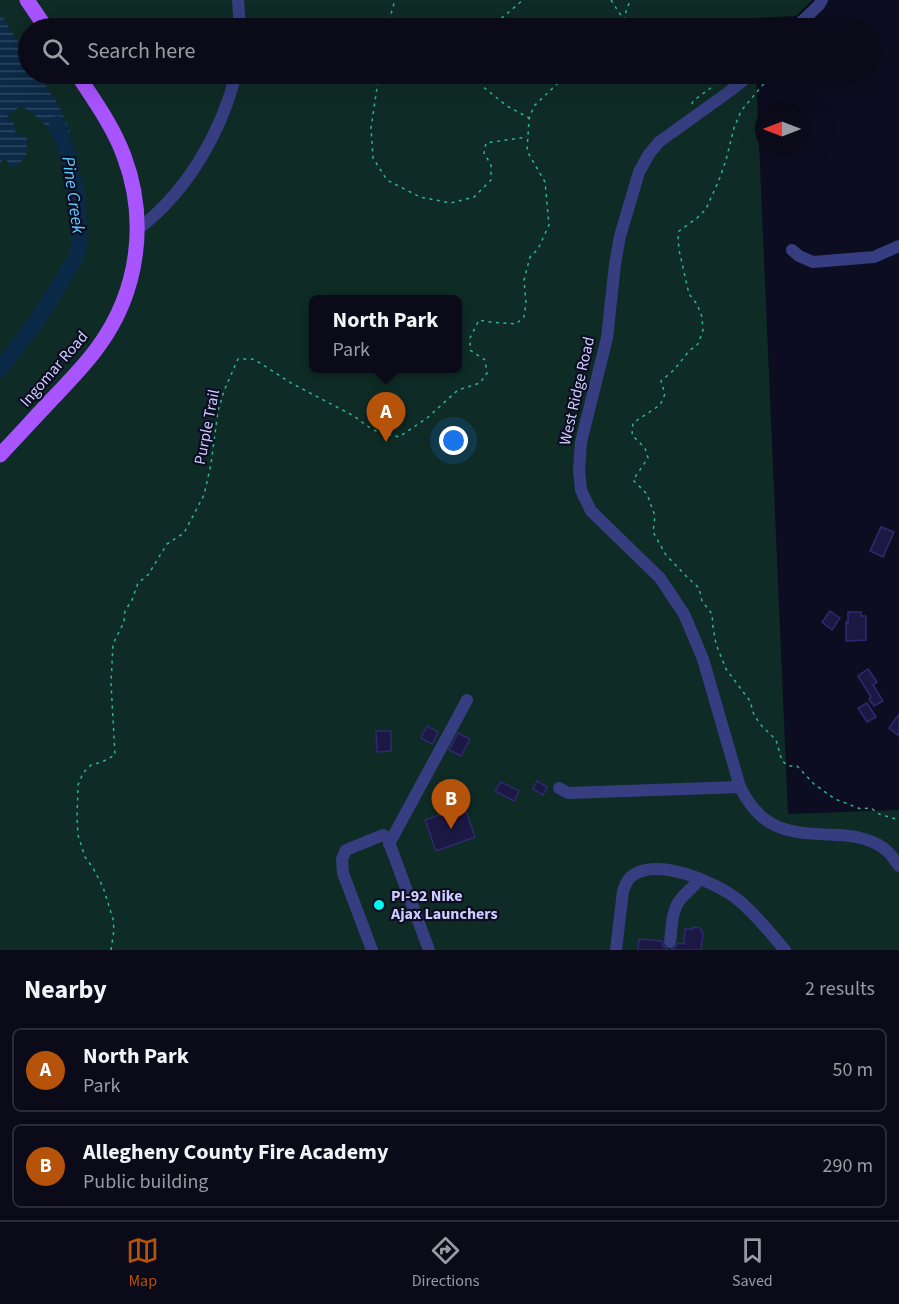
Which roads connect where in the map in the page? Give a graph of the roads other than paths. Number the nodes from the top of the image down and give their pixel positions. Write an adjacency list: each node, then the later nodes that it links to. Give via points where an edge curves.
1 (27, 0): 4 (main road)
2 (238, 0): 5 (street)
3 (822, 0): 6 (street)
4 (39, 18)
5 (239, 18)
6 (805, 18)
7 (83, 84): 10 (main road, Ingomar Road, via 124,155 134,187)
8 (233, 84): 10 (street, via 216,130 199,159 165,205)
9 (739, 84): 16 (street, West Ridge Road, via 654,147 634,184 619,243 603,355 581,442 579,481 591,511 654,572 684,614 703,659)
10 (138, 229): 13 (main road, Ingomar Road, via 130,284 109,331 82,366)
11 (899, 246): 12 (street, via 874,257 813,262)
12 (792, 250)
13 (0, 454)
14 (467, 700): 17 (street)
15 (559, 788): 16 (street, via 568,793)
16 (740, 788): 18 (street, West Ridge Road, via 750,806 771,825 799,833 868,840 887,851)
17 (389, 844): 21 (street, via 385,836 378,836 346,850 342,859 343,873); 22 (street)
18 (899, 866)
19 (700, 879): 20 (street, via 677,904); 23 (street, via 675,871 650,870 633,875 623,891); 24 (street, via 737,899)
20 (670, 942)
21 (372, 950)
22 (429, 950)
23 (616, 950)
24 (785, 950)

